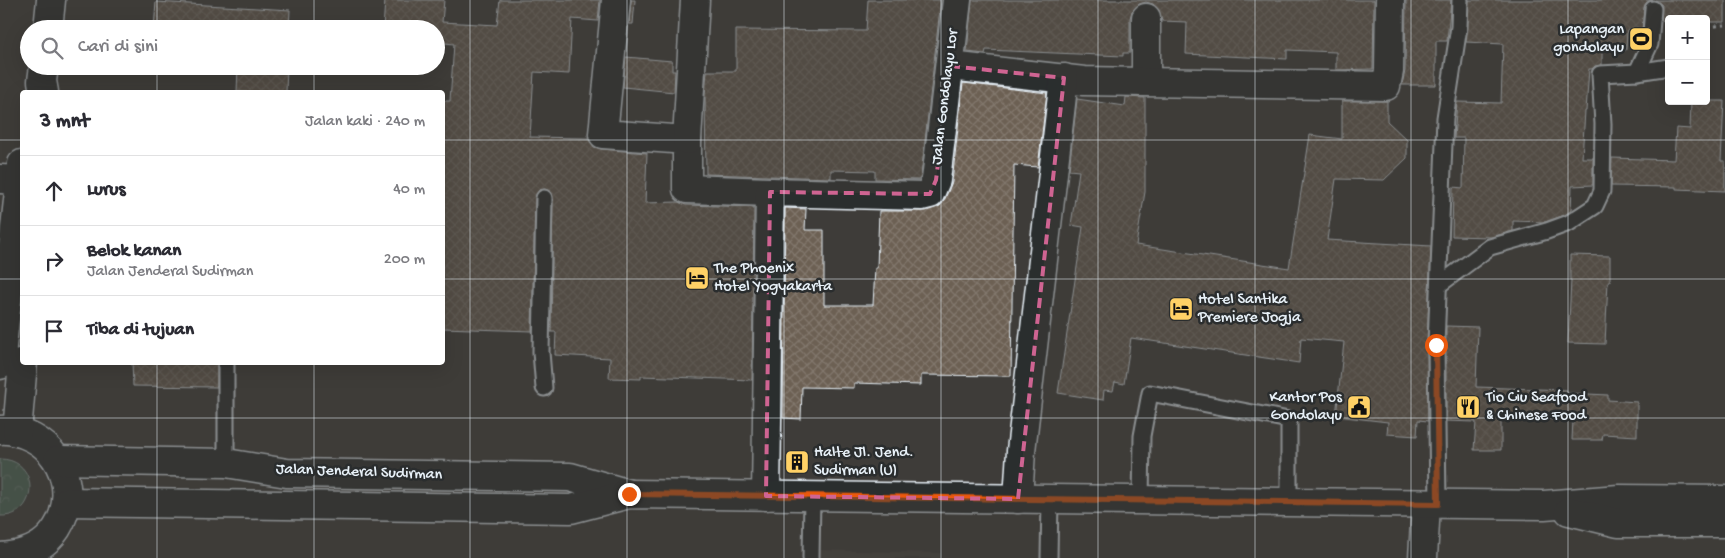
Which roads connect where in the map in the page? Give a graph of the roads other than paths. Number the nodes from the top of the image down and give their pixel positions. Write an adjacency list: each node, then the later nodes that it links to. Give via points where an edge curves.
1 (51, 0): 9 (main road)
2 (616, 0): 15 (main road, via 603,134)
3 (696, 0): 15 (main road)
4 (957, 0): 10 (main road, Jalan Gondolayu Lor)
5 (1390, 0): 14 (main road, via 1386,86)
6 (1460, 0): 19 (lane, via 1446,118)
7 (1653, 9): 12 (lane, via 1650,44)
8 (1146, 18): 14 (main road)
9 (49, 20)
10 (950, 66): 13 (main road); 17 (main road, Jalan Gondolayu Lor, via 936,180 930,194)
11 (1665, 68): 12 (lane)
12 (1638, 72): 19 (lane, via 1600,74 1602,191 1596,206 1569,223 1490,247)
13 (1064, 78): 14 (main road); 31 (main road)
14 (1146, 82)
15 (687, 140): 17 (main road, via 687,189)
16 (14, 174): 20 (main road)
17 (770, 192): 29 (main road)
18 (544, 198): 23 (lane, via 541,352)
19 (1439, 285): 37 (lane)
20 (0, 365)
21 (23, 365): 24 (main road)
22 (226, 365): 26 (lane)
23 (544, 388)
24 (9, 431): 25 (main road, via 43,443)
25 (58, 460): 26 (main road, Jalan Jenderal Sudirman); 35 (main road, via 66,480)
26 (226, 463): 27 (main road, Jalan Jenderal Sudirman, via 287,473)
27 (376, 474): 28 (main road, Jalan Jenderal Sudirman, via 570,477); 38 (main road)
28 (629, 494): 29 (main road, Jalan Jenderal Sudirman); 38 (main road, Jalan Jenderal Sudirman, via 571,509)
29 (766, 496): 30 (main road, Jalan Jenderal Sudirman)
30 (812, 497): 31 (main road, Jalan Jenderal Sudirman); 42 (lane)
31 (1018, 499): 32 (main road, Jalan Jenderal Sudirman)
32 (1050, 499): 33 (main road, Jalan Jenderal Sudirman); 43 (lane)
33 (1141, 500): 36 (main road, Jalan Jenderal Sudirman); 36 (lane, via 1142,436 1150,393 1289,420)
34 (1725, 500): 39 (main road, Jalan Jenderal Sudirman)
35 (66, 502): 38 (main road, Jalan Jenderal Sudirman); 41 (main road, via 60,523 47,540 30,551)
36 (1289, 502): 37 (main road, Jalan Jenderal Sudirman)
37 (1432, 504): 39 (main road, Jalan Jenderal Sudirman, via 1544,505); 44 (main road)
38 (376, 507)
39 (1618, 511): 40 (main road, Jalan Jenderal Sudirman)
40 (1725, 523)
41 (0, 557)
42 (811, 558)
43 (1049, 558)
44 (1424, 558)

